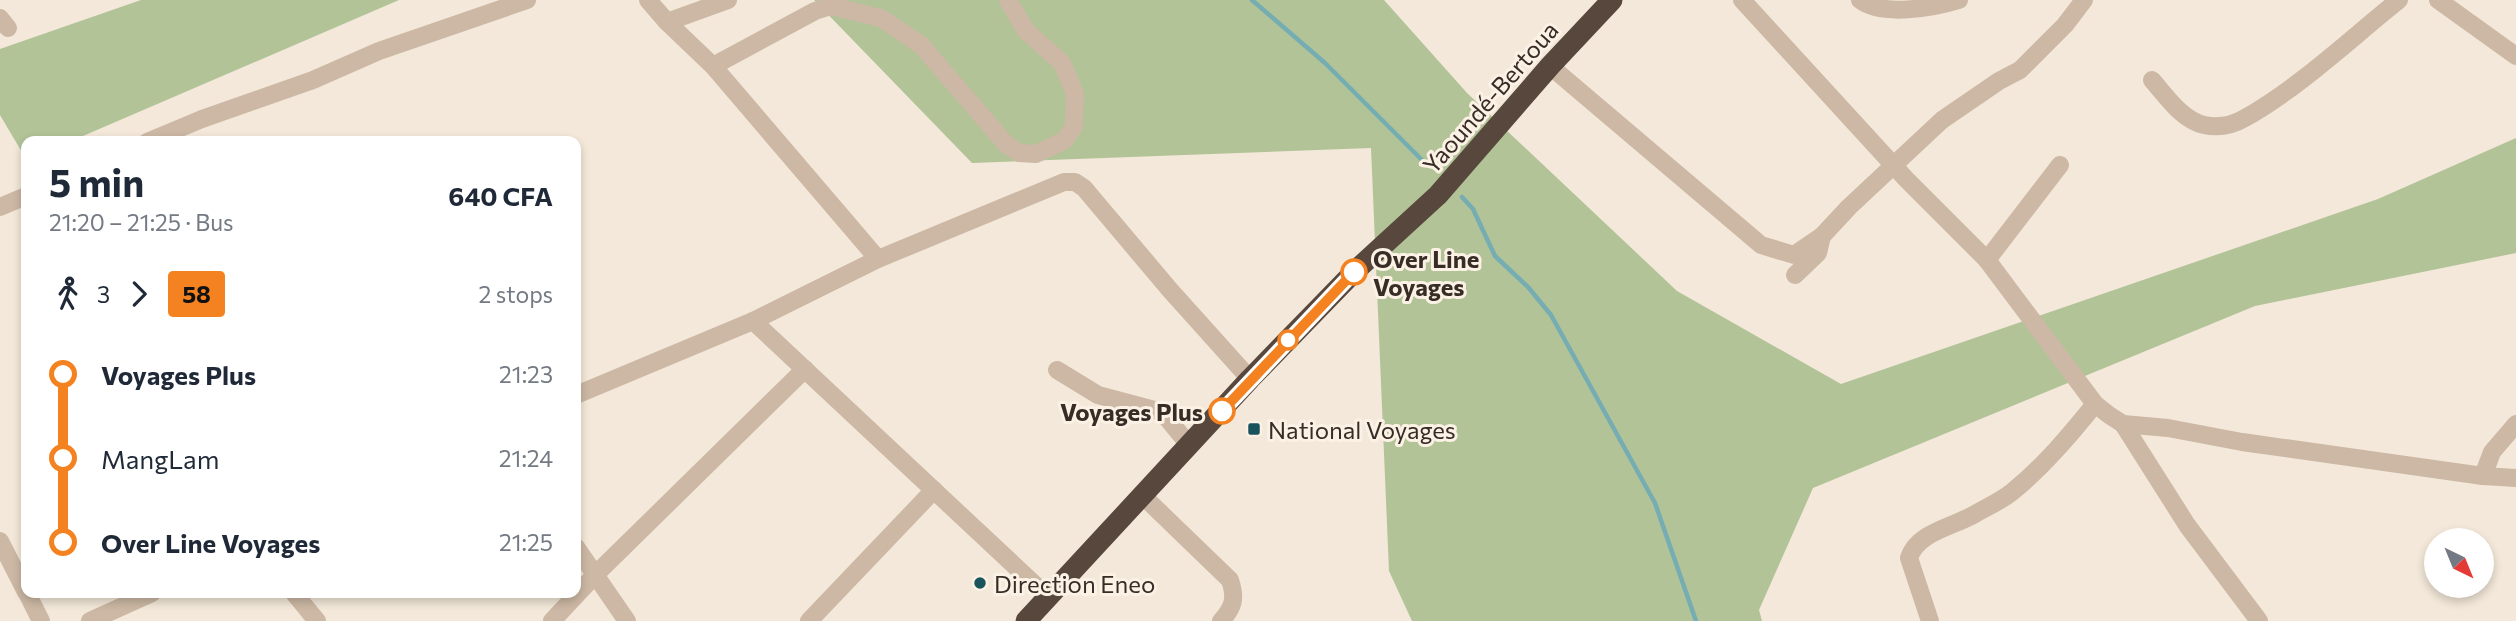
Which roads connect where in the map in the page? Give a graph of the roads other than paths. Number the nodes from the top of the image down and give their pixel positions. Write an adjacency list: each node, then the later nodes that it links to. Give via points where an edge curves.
1 (527, 0): 18 (street, via 379,51)
2 (648, 0): 13 (street)
3 (728, 0): 13 (street)
4 (1008, 0): 15 (street, via 1026,31 1062,63 1075,94 1074,126 1065,140 1036,155 1019,153 1006,144 921,45 881,18 831,6)
5 (1612, 0): 16 (highway, Yaoundé-Bertoua)
6 (1742, 0): 19 (street)
7 (1860, 0): 12 (street)
8 (1959, 0): 12 (street, via 1895,11)
9 (2084, 0): 19 (street, via 2066,25 2020,70 1942,120)
10 (2399, 0): 17 (street, via 2243,119 2218,127 2200,125 2184,116)
11 (2438, 0): 14 (street)
12 (1882, 3)
13 (667, 22): 15 (street)
14 (2516, 56)
15 (713, 66): 24 (street)
16 (1550, 66): 23 (street, via 1761,244 1794,255); 30 (highway, Yaoundé-Bertoua, via 1438,195 1354,272)
17 (2152, 80)
18 (161, 136)
19 (1894, 165): 23 (street); 25 (street)
20 (2060, 165): 25 (street)
21 (21, 198): 22 (street)
22 (0, 207)
23 (1822, 236): 26 (street, via 1818,253)
24 (878, 259): 27 (street); 30 (street, via 1064,182 1075,182)
25 (1987, 260): 32 (street)
26 (1795, 275)
27 (754, 321): 28 (street); 31 (street)
28 (805, 369): 38 (street); 42 (street)
29 (1056, 370): 35 (street, via 1098,395 1162,412)
30 (1250, 379): 35 (highway, Yaoundé-Bertoua)
31 (581, 393)
32 (2095, 404): 33 (street); 58 (street, via 2012,493 1913,548 1909,558)
33 (2123, 424): 36 (street); 59 (street, via 2188,525)
34 (2516, 424): 36 (street, via 2492,452)
35 (1189, 446): 39 (highway, Yaoundé-Bertoua)
36 (2483, 475): 37 (street)
37 (2516, 478)
38 (934, 490): 45 (street); 55 (street)
39 (1143, 496): 45 (highway, Yaoundé-Bertoua); 57 (street, via 1230,580 1235,595)
40 (0, 541): 43 (street)
41 (581, 554): 42 (street)
42 (595, 575): 44 (street); 54 (street)
43 (21, 581)
44 (581, 590)
45 (1048, 597): 56 (highway, Yaoundé-Bertoua)
46 (30, 598): 51 (street)
47 (143, 598): 50 (street)
48 (298, 598): 52 (street)
49 (574, 598): 53 (street)
50 (103, 619)
51 (41, 621)
52 (317, 621)
53 (552, 621)
54 (626, 621)
55 (809, 621)
56 (1026, 621)
57 (1221, 621)
58 (1930, 621)
59 (2259, 621)

